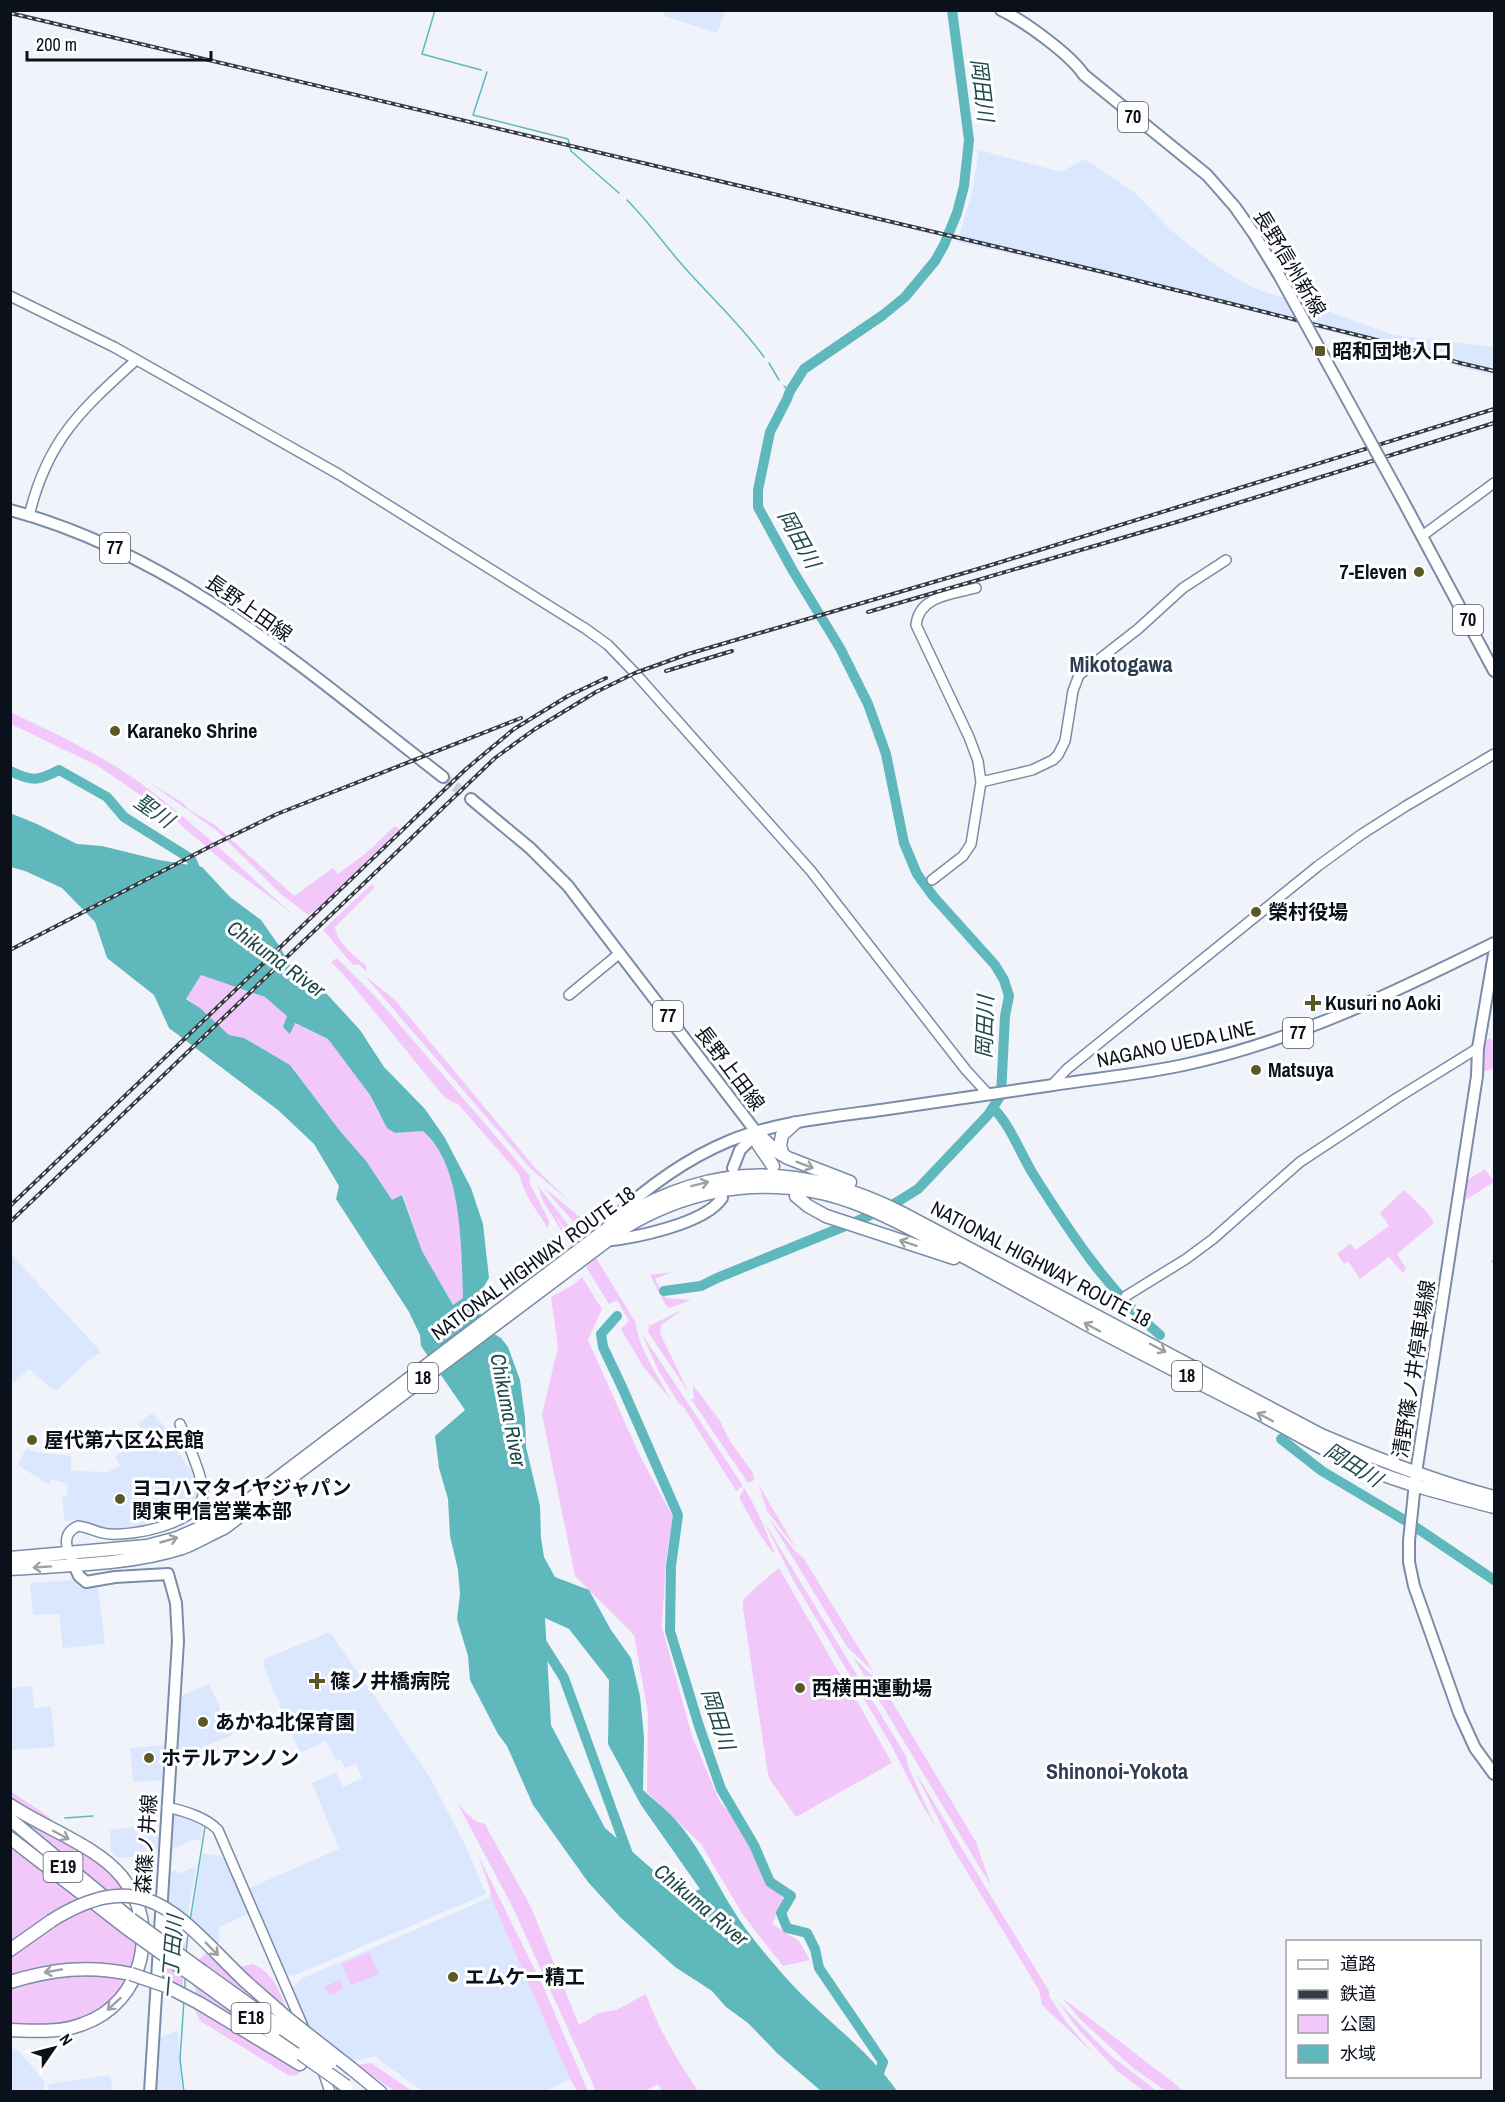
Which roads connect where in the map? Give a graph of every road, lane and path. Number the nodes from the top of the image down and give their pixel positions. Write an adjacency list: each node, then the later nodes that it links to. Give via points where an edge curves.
1 (1001, 10): 7 (main road, 長野信州新線 / 70, bridge, via 1062,53 1125,110 1207,175 1235,207 1279,275)
2 (10, 296): 3 (street)
3 (136, 360): 6 (street, via 83,409 60,438 44,469); 22 (street, via 340,475 608,645 811,871)
4 (1494, 483): 7 (street)
5 (10, 510): 6 (main road, 長野上田線 / 77)
6 (29, 516): 12 (main road, 長野上田線 / 77, via 105,543 193,591 266,641)
7 (1422, 536): 10 (main road, 長野信州新線 / 70)
8 (1226, 560): 13 (street, via 1183,588 1079,675 1065,741 1053,760 1032,770)
9 (976, 588): 13 (street, via 936,598 922,607 916,625 969,736)
10 (1494, 671)
11 (1494, 754): 21 (street, via 1406,806 1318,866)
12 (443, 777)
13 (981, 782): 15 (street, via 971,844 963,856)
14 (471, 798): 17 (main road, 長野上田線 / 77, via 559,876)
15 (932, 880)
16 (1494, 944): 21 (main road, NAGANO UEDA LINE / 77, via 1370,1004 1270,1043 1162,1070)
17 (620, 953): 19 (street); 24 (main road, 長野上田線 / 77)
18 (1494, 954): 20 (main road, 清野篠ノ井停車場線)
19 (569, 995)
20 (1478, 1048): 33 (street, via 1300,1162 1213,1239); 35 (main road, 清野篠ノ井停車場線, via 1474,1098)
21 (1052, 1085): 22 (main road, NAGANO UEDA LINE / 77)
22 (988, 1094): 23 (main road, 長野上田線 / 77)
23 (795, 1123): 24 (main road, 長野上田線 / 77); 25 (highway, via 782,1135)
24 (757, 1132): 25 (highway); 26 (highway, via 758,1144); 27 (main road, via 741,1150); 31 (main road, 77, via 727,1142 675,1170 628,1206)
25 (783, 1155): 29 (highway, one-way to 29)
26 (772, 1166)
27 (733, 1168)
28 (796, 1196): 32 (highway, one-way to 28, via 832,1218 813,1210)
29 (876, 1196): 31 (highway, NATIONAL HIGHWAY ROUTE 18 / 18, one-way to 29, via 629,1214 664,1196 732,1177 808,1179); 32 (highway, NATIONAL HIGHWAY ROUTE 18 / 18, via 939,1225)
30 (722, 1198): 31 (main road, via 714,1209 699,1217)
31 (593, 1244): 32 (highway, NATIONAL HIGHWAY ROUTE 18 / 18, via 657,1210 700,1195 772,1187 799,1189 859,1204); 39 (highway, NATIONAL HIGHWAY ROUTE 18 / 18, via 253,1502 177,1538)
32 (982, 1261): 35 (highway, NATIONAL HIGHWAY ROUTE 18 / 18, via 1086,1324 1321,1446 1371,1471)
33 (1126, 1296)
34 (180, 1424): 39 (street, via 203,1494 195,1508 168,1524 137,1533 103,1534 78,1526 67,1534)
35 (1416, 1479): 36 (highway, NATIONAL HIGHWAY ROUTE 18 / 18); 37 (highway, NATIONAL HIGHWAY ROUTE 18 / 18); 41 (main road, 清野篠ノ井停車場線, via 1409,1541 1414,1586 1459,1713 1475,1748)
36 (1494, 1497)
37 (1494, 1508)
38 (10, 1558): 39 (highway, NATIONAL HIGHWAY ROUTE 18 / 18)
39 (72, 1559): 40 (highway, NATIONAL HIGHWAY ROUTE 18 / 18, one-way to 40); 43 (main road, 森篠ノ井線, via 86,1582 168,1574 178,1618)
40 (14, 1570)
41 (1494, 1774)
42 (10, 1805): 53 (highway, one-way to 53, via 113,1868 138,1903 144,1935 135,1978 104,2013 70,2028)
43 (167, 1807): 56 (main road, 森篠ノ井線); 57 (street, via 202,1819 218,1830)
44 (10, 1819): 48 (highway)
45 (10, 1825): 47 (highway, E19)
46 (10, 1840): 47 (highway, E19)
47 (112, 1911): 48 (highway, E18)
48 (130, 1924): 50 (highway, E18, bridge)
49 (10, 1950): 52 (highway, E18, one-way to 52, bridge, via 51,1921 96,1898 148,1900 188,1924)
50 (201, 1976): 52 (highway, E18); 54 (highway, E18)
51 (10, 1982): 54 (highway, E18, one-way to 51, bridge, via 166,1986 132,1974 81,1968)
52 (285, 2023): 55 (highway, E18, bridge)
53 (10, 2030)
54 (301, 2059): 55 (highway, E18)
55 (348, 2084): 58 (highway, E18); 59 (highway, E18)
56 (150, 2091)
57 (330, 2091)
58 (373, 2091)
59 (380, 2091)

